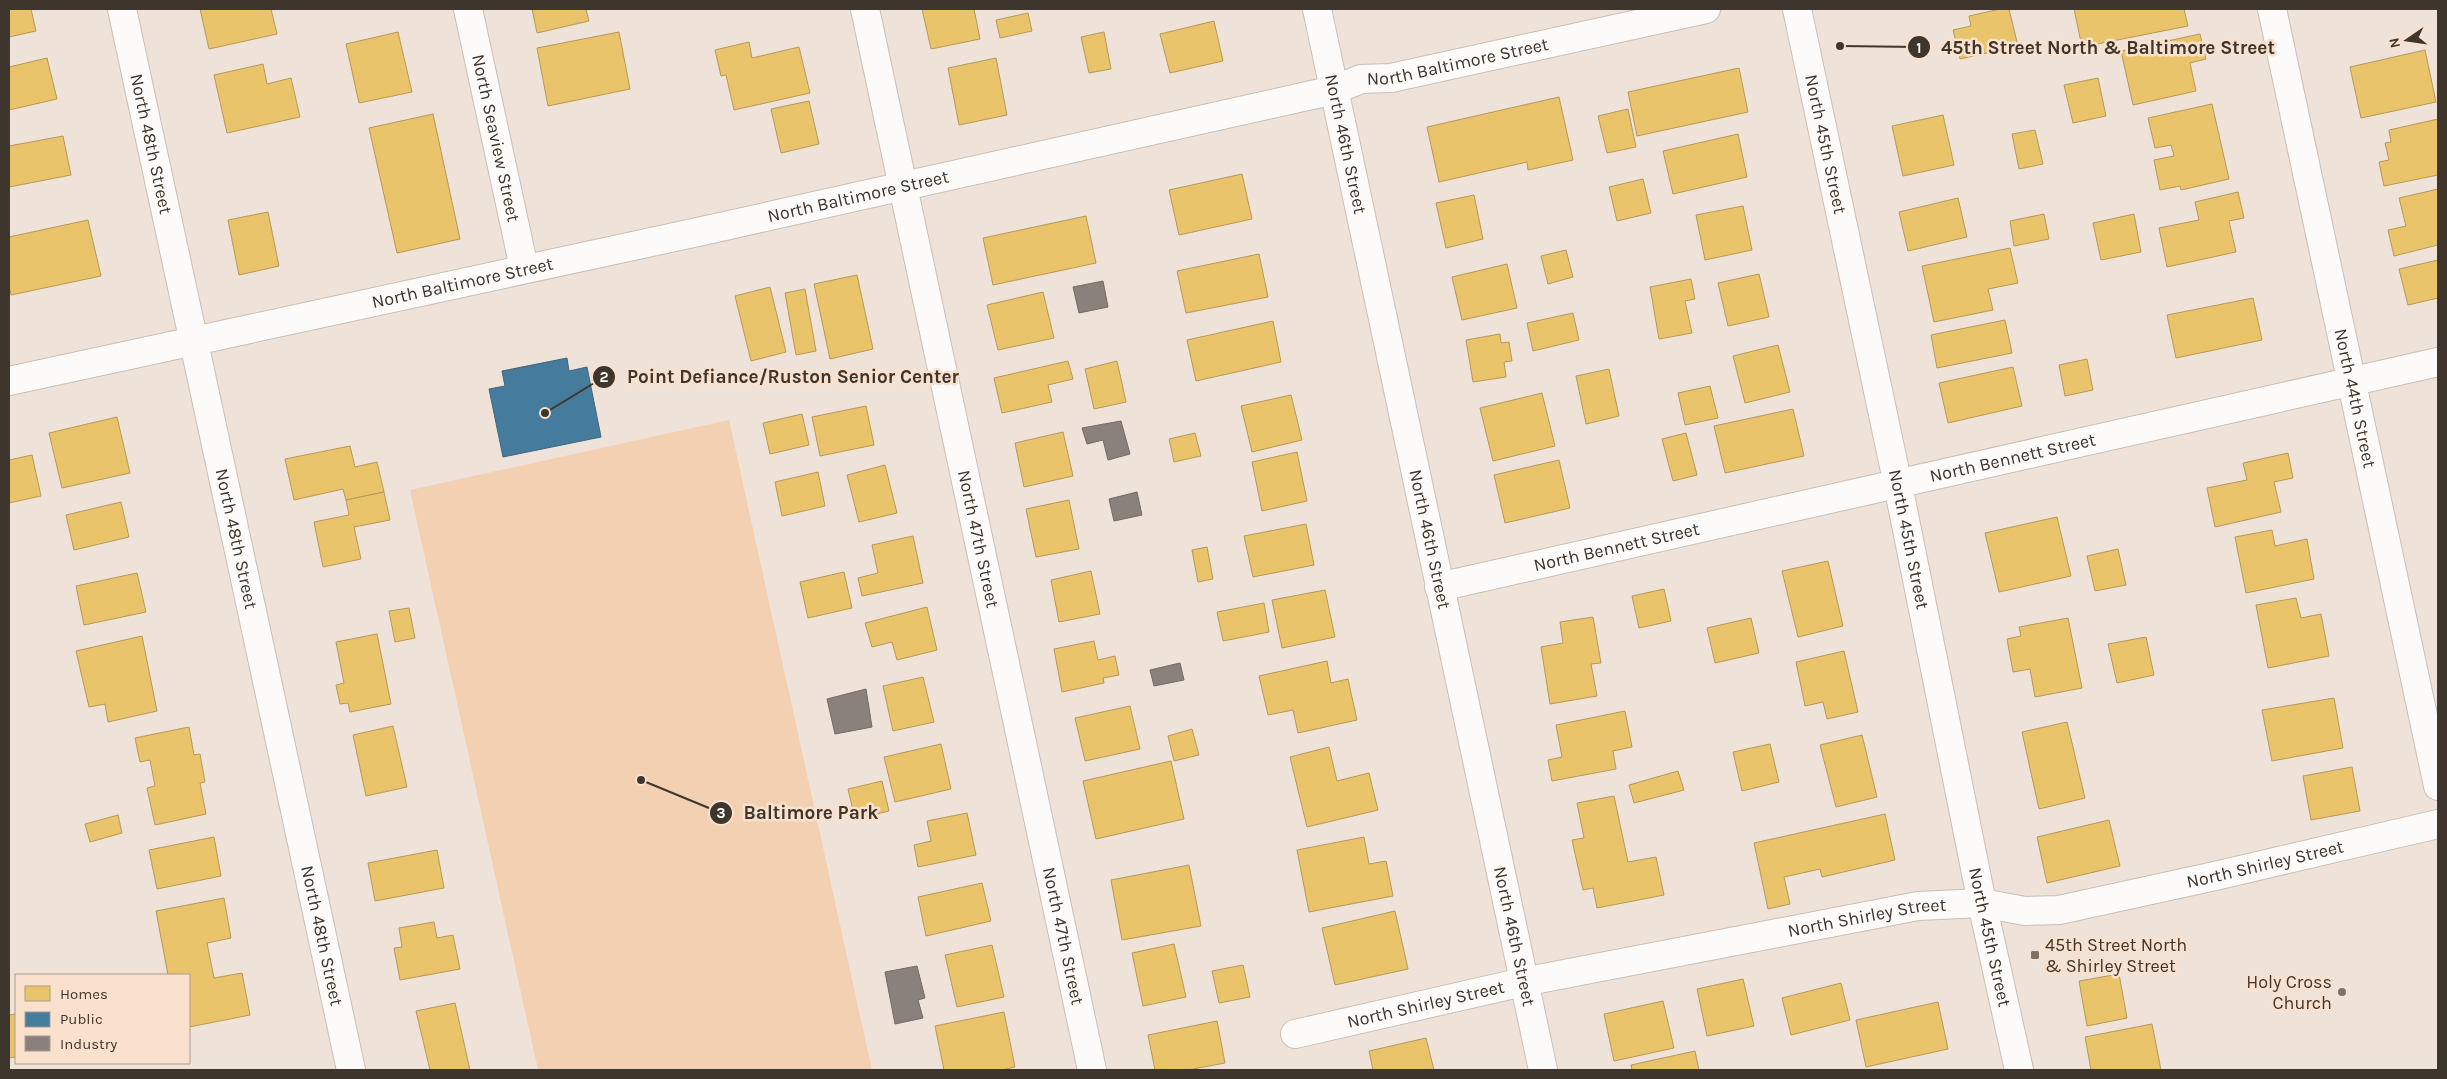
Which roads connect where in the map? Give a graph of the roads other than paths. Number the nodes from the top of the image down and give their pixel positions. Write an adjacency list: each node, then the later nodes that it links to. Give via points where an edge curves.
1 (122, 9): 11 (street, North 48th Street)
2 (468, 9): 10 (street, North Seaview Street)
3 (865, 9): 9 (street, North 47th Street)
4 (1317, 9): 8 (street, North 46th Street)
5 (1706, 9): 8 (street, North Baltimore Street, via 1391,78 1361,78)
6 (1797, 9): 15 (street, North 45th Street)
7 (2272, 9): 14 (street, North 44th Street)
8 (1334, 90): 9 (street, North Baltimore Street); 16 (street, North 46th Street)
9 (904, 184): 10 (street, North Baltimore Street); 23 (street, North 47th Street)
10 (524, 268): 11 (street, North Baltimore Street)
11 (194, 340): 13 (street, North Baltimore Street); 22 (street, North 48th Street)
12 (2438, 362): 14 (street, North Bennett Street)
13 (9, 381)
14 (2351, 382): 15 (street, North Bennett Street); 17 (street, North 44th Street)
15 (1898, 485): 16 (street, North Bennett Street); 19 (street, North 45th Street)
16 (1439, 587): 20 (street, North 46th Street)
17 (2438, 786)
18 (2438, 824): 19 (street, North Shirley Street, via 2059,910 2025,911)
19 (1982, 903): 20 (street, North Shirley Street, via 1918,906); 25 (street, North 45th Street)
20 (1523, 982): 21 (street, North Shirley Street); 24 (street, North 46th Street)
21 (1295, 1034)
22 (351, 1070)
23 (1092, 1070)
24 (1543, 1070)
25 (2019, 1070)

